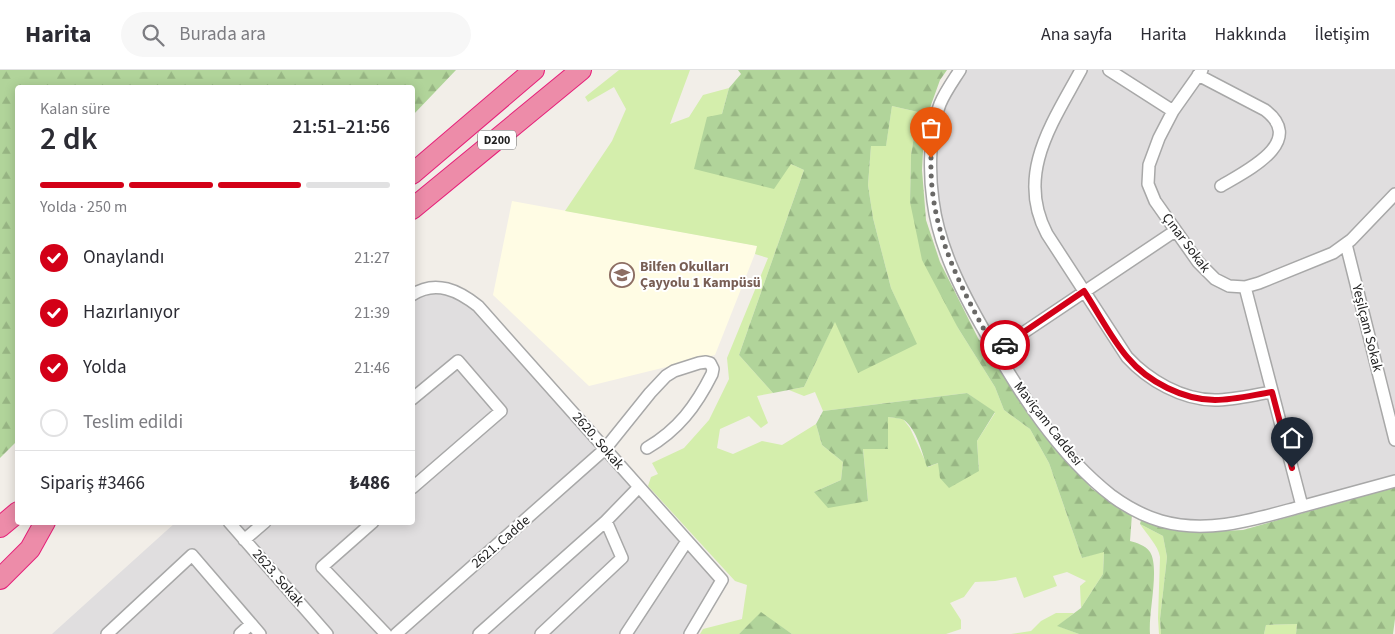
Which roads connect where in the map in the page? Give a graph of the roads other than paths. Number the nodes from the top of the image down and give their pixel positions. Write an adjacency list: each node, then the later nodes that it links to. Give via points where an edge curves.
1 (534, 70): 8 (highway, D200)
2 (582, 70): 11 (highway, D200)
3 (960, 70): 17 (street, Maviçam Caddesi, via 936,117 931,158 933,201 952,266)
4 (1081, 70): 16 (street, via 1040,150 1036,199 1040,222)
5 (1109, 70): 7 (street)
6 (1200, 72): 7 (street, Çınar Sokak); 9 (street, via 1265,110 1279,128 1278,142 1266,157)
7 (1173, 111): 12 (street, Çınar Sokak, via 1159,138 1148,175 1151,195)
8 (415, 171)
9 (1221, 186)
10 (1395, 194): 13 (street)
11 (415, 207)
12 (1176, 231): 14 (street, Çınar Sokak, via 1202,267 1215,279 1229,286); 16 (street)
13 (1346, 244): 14 (street, via 1324,257); 20 (street, Yeşilçam Sokak)
14 (1245, 287): 18 (street)
15 (415, 290): 22 (street, 2620. Sokak, via 440,287 460,293 478,306)
16 (1084, 291): 17 (street); 18 (street, via 1126,357 1158,382 1209,400)
17 (996, 351): 26 (street, Maviçam Caddesi, via 1035,411 1068,453 1110,495 1139,512 1174,524 1218,526)
18 (1272, 392): 26 (street)
19 (415, 397): 24 (street, via 458,361 501,411)
20 (1395, 440)
21 (647, 448): 22 (street, 2621. Cadde, via 666,436 689,413 712,374 710,363 699,363 666,376)
22 (606, 449): 25 (street, 2620. Sokak); 42 (street, 2621. Cadde)
23 (1395, 481): 26 (street, Maviçam Caddesi)
24 (415, 485)
25 (639, 487): 30 (street); 38 (street, 2620. Sokak)
26 (1302, 506)
27 (15, 511): 29 (highway)
28 (15, 513): 36 (highway)
29 (0, 518)
30 (606, 521): 48 (street); 49 (street, via 622,558)
31 (42, 525): 39 (highway)
32 (43, 525): 40 (highway, via 30,549)
33 (232, 525): 37 (street, 2623. Sokak)
34 (262, 525): 37 (street)
35 (370, 525): 47 (street, via 322,567)
36 (0, 527)
37 (244, 540): 46 (street, 2623. Sokak)
38 (687, 541): 50 (street); 51 (street, 2620. Sokak, via 722,580)
39 (0, 562)
40 (0, 579)
41 (251, 624): 43 (street, via 192,555); 44 (street); 45 (street)
42 (403, 632)
43 (107, 634)
44 (240, 634)
45 (260, 634)
46 (327, 634)
47 (386, 634)
48 (479, 634)
49 (541, 634)
50 (626, 634)
51 (690, 634)

